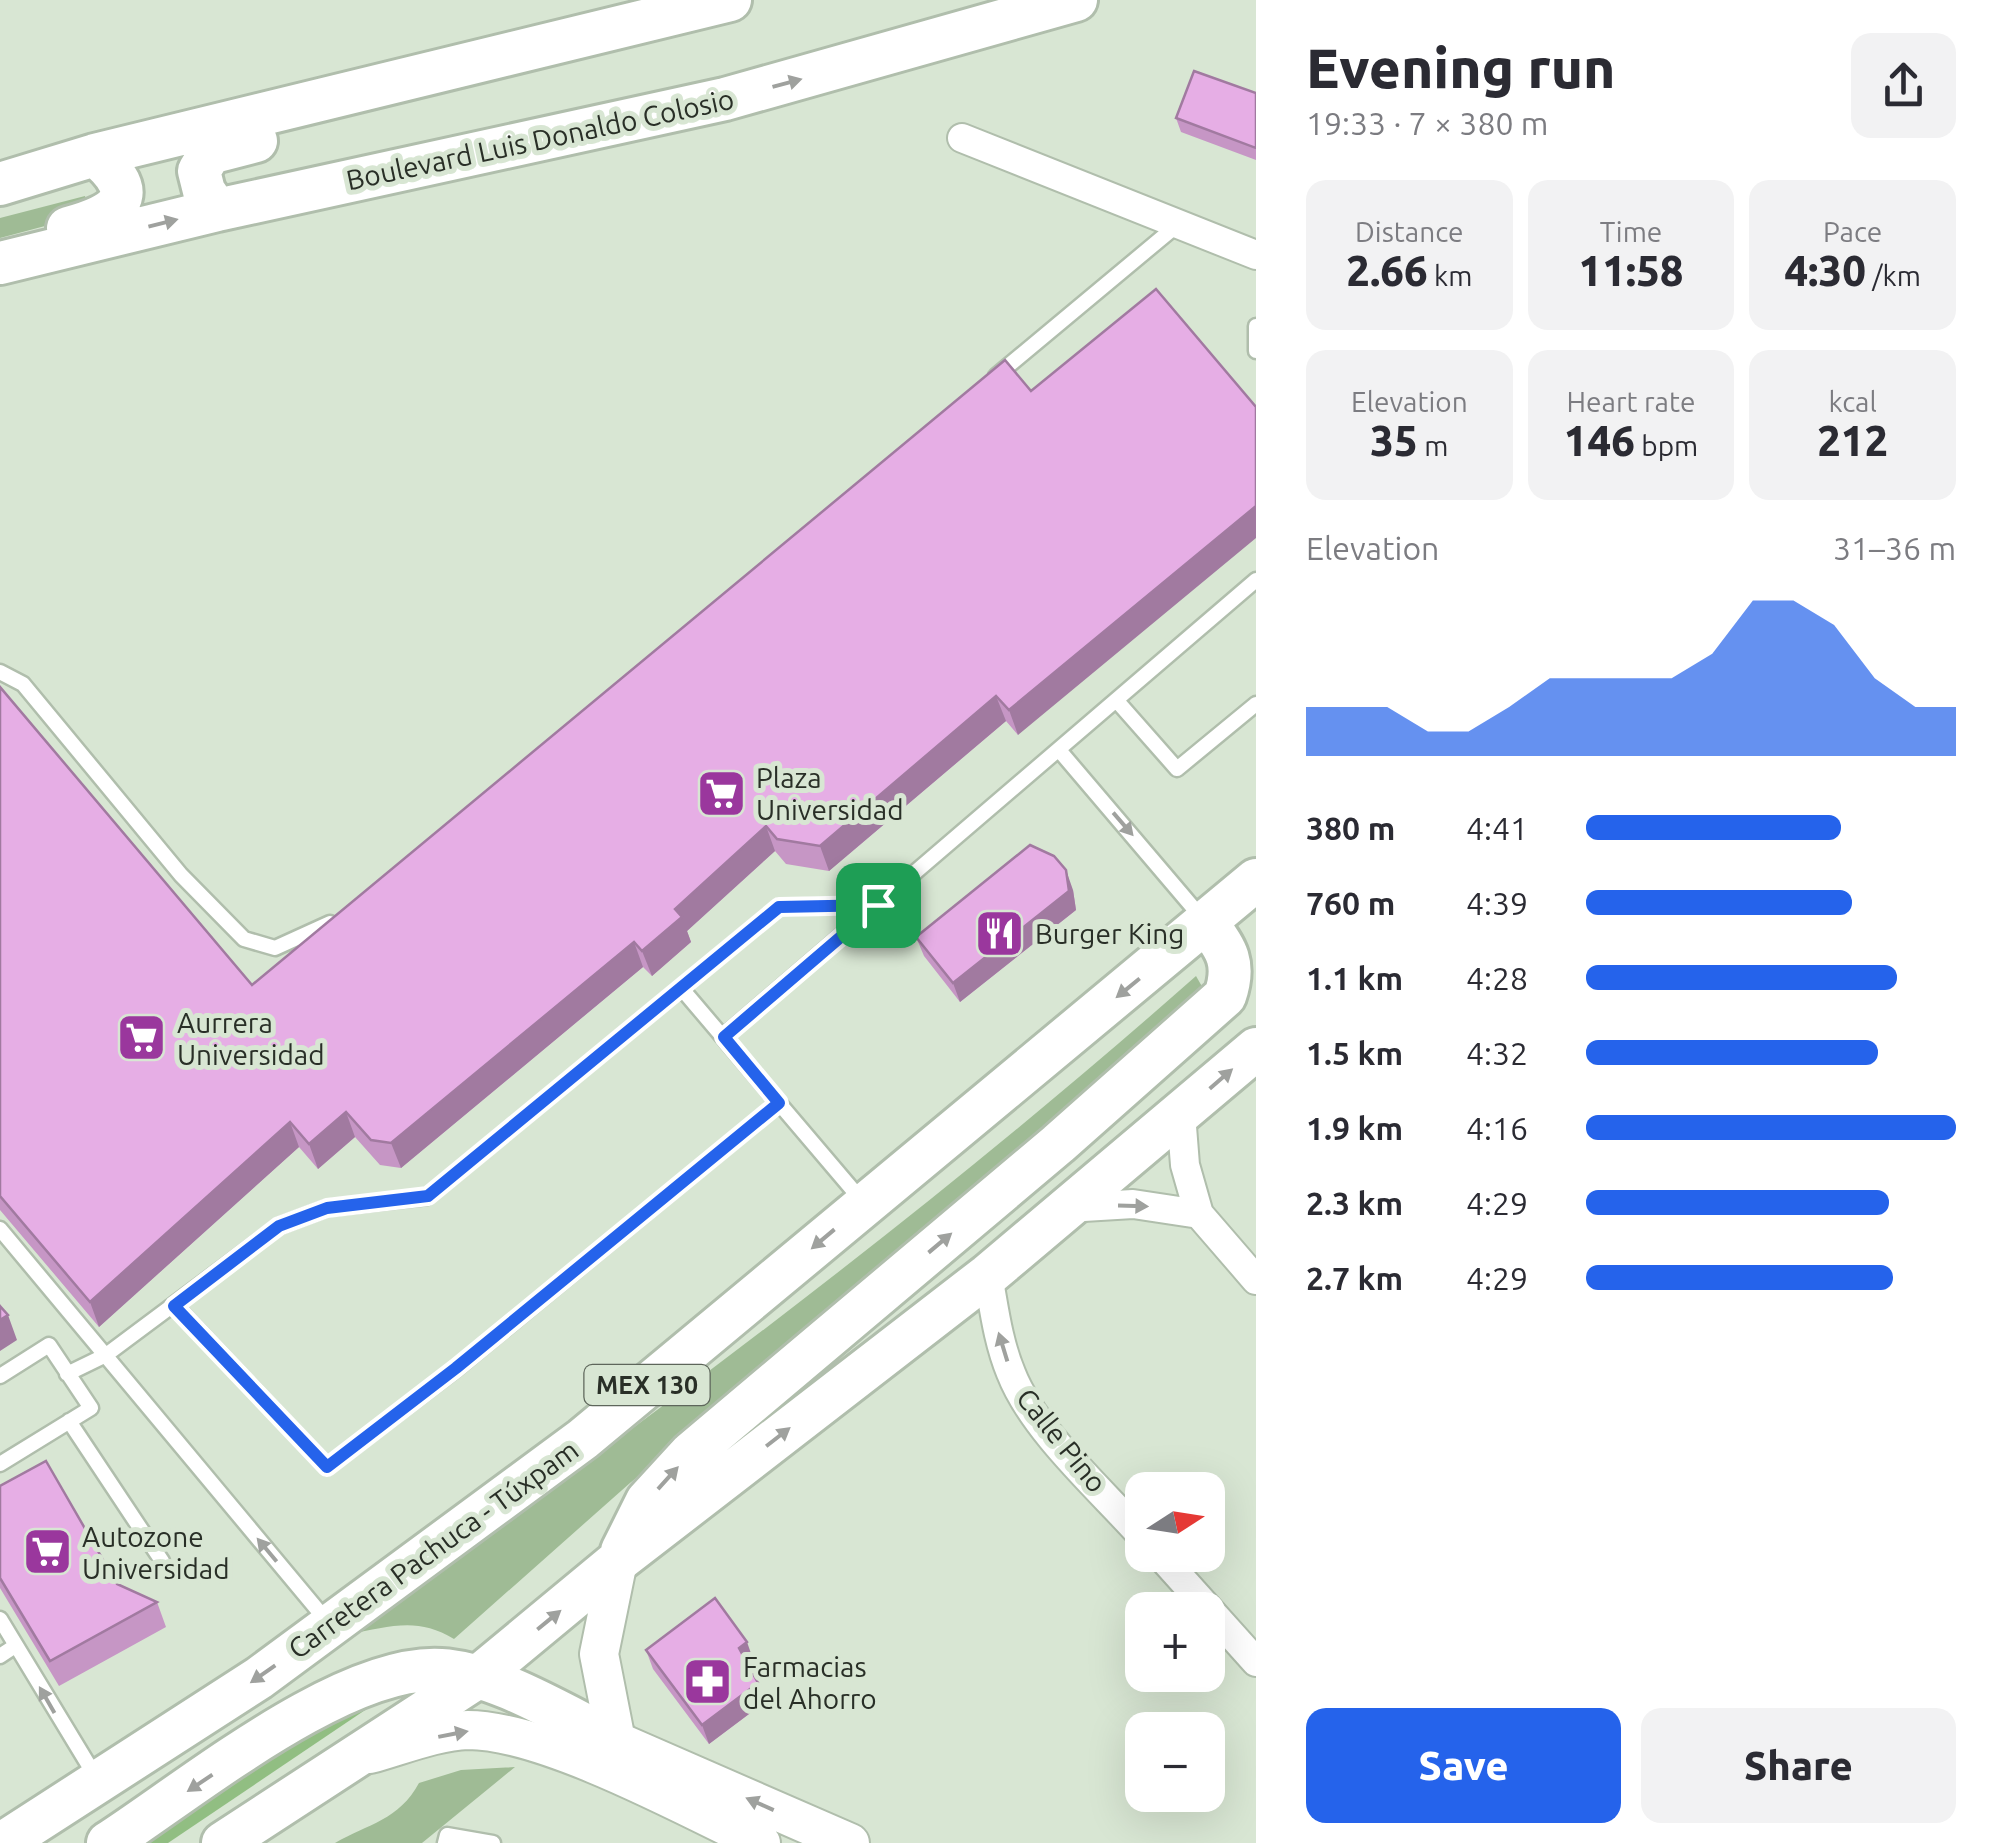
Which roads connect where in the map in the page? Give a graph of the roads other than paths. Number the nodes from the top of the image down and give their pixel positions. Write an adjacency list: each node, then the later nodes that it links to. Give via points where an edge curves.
1 (1076, 0): 7 (main road, Boulevard Luis Donaldo Colosio, one-way to 1, via 725,99)
2 (707, 2): 3 (main road)
3 (616, 30): 5 (main road); 7 (main road, via 562,67 210,153 199,171)
4 (962, 138): 8 (street)
5 (96, 155): 6 (main road); 9 (main road, via 117,173 122,190 106,218)
6 (0, 184)
7 (216, 210): 11 (main road, Boulevard Luis Donaldo Colosio, one-way to 7)
8 (1176, 226): 10 (street); 14 (lane)
9 (0, 246)
10 (1256, 255)
11 (0, 263)
12 (1256, 326): 13 (lane)
13 (1256, 352)
14 (979, 390)
15 (1256, 580): 17 (lane)
16 (0, 672): 22 (lane, via 23,684 244,939 275,948)
17 (1117, 701): 18 (lane, via 1177,769); 19 (lane)
18 (1256, 704)
19 (1059, 750): 21 (lane); 23 (lane, one-way to 23)
20 (1256, 880): 23 (main road, Carretera Pachuca - Túxpam / MEX 130)
21 (878, 905): 24 (lane, via 779,907); 25 (lane)
22 (341, 916)
23 (1207, 924): 29 (main road, Carretera Pachuca - Túxpam / MEX 130, one-way to 29); 43 (main road, one-way to 23, via 646,1501 690,1453 1225,996 1233,973 1227,949)
24 (682, 989): 25 (lane); 35 (lane, via 428,1196 327,1208 279,1226)
25 (724, 1037): 27 (lane)
26 (1256, 1049): 28 (main road, one-way to 26)
27 (779, 1103): 29 (lane); 35 (lane, via 327,1467)
28 (1181, 1114): 30 (main road); 31 (street)
29 (865, 1204): 46 (main road, Carretera Pachuca - Túxpam / MEX 130, one-way to 46, via 583,1439)
30 (1067, 1208): 31 (street, one-way to 31, via 1132,1204); 33 (main road)
31 (1198, 1214): 34 (street)
32 (0, 1230): 36 (lane)
33 (988, 1275): 41 (street, Calle Pino, one-way to 33, via 1039,1420 1012,1376); 43 (main road, one-way to 33)
34 (1256, 1280)
35 (174, 1306): 36 (lane)
36 (106, 1355): 37 (lane); 46 (lane, one-way to 36)
37 (67, 1374): 38 (lane, via 49,1344); 39 (lane, via 91,1408)
38 (0, 1376)
39 (69, 1421): 40 (lane); 42 (lane)
40 (0, 1464)
41 (1125, 1517)
42 (162, 1561)
43 (618, 1561): 50 (main road, one-way to 43); 51 (street, via 598,1654)
44 (1175, 1572): 49 (street)
45 (0, 1619): 47 (lane)
46 (330, 1625): 53 (main road, Carretera Pachuca - Túxpam / MEX 130, one-way to 53)
47 (16, 1646): 48 (lane); 53 (lane, one-way to 47)
48 (0, 1656)
49 (1256, 1662)
50 (478, 1677): 51 (main road); 52 (main road); 55 (main road, one-way to 55, via 439,1670 389,1676 314,1707)
51 (616, 1741): 60 (street, one-way to 51)
52 (358, 1757): 56 (main road); 59 (street, one-way to 59, via 462,1730 502,1732 541,1743)
53 (97, 1780): 54 (main road, Carretera Pachuca - Túxpam / MEX 130)
54 (3, 1843)
55 (108, 1843)
56 (223, 1843)
57 (445, 1843): 58 (lane, via 446,1835)
58 (493, 1843)
59 (761, 1843)
60 (850, 1843)

